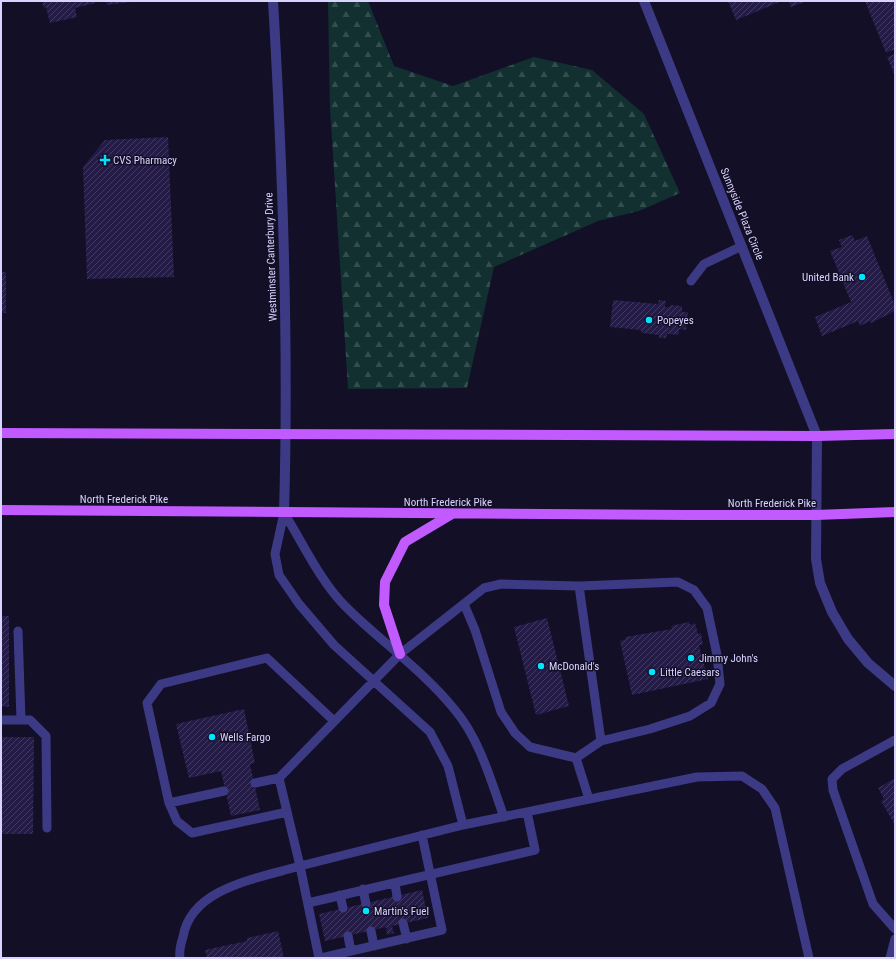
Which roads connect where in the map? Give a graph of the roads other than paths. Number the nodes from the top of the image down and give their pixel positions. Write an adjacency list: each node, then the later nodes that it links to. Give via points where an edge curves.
1 (272, 1): 7 (street, Westminster Canterbury Drive, via 277,77)
2 (644, 1): 3 (street, Sunnyside Plaza Circle)
3 (742, 246): 4 (lane, via 704,264); 8 (street, Sunnyside Plaza Circle)
4 (691, 281)
5 (1, 434): 7 (main road)
6 (895, 434): 8 (main road)
7 (286, 436): 8 (main road); 11 (street, Westminster Canterbury Drive)
8 (818, 436): 13 (street)
9 (1, 510): 11 (main road, North Frederick Pike)
10 (895, 512): 13 (main road, North Frederick Pike)
11 (284, 513): 12 (main road, North Frederick Pike); 17 (lane, via 322,578 345,606); 18 (lane, via 275,554 279,575 299,604 334,644)
12 (452, 514): 13 (main road, North Frederick Pike); 17 (main road, via 405,542 385,582 384,605)
13 (816, 514): 19 (street, via 816,559 820,583 832,612 848,639 868,663)
14 (579, 586): 15 (lane, via 501,584 484,588); 24 (lane); 24 (lane, via 678,582 694,590 707,608 717,655 720,684 711,703 690,716)
15 (464, 604): 17 (lane); 25 (lane, via 501,712 515,733 530,747)
16 (18, 631): 21 (lane)
17 (400, 654): 18 (lane); 33 (lane, via 456,711 479,749)
18 (373, 680): 22 (lane); 34 (lane, via 430,732 448,766)
19 (895, 686)
20 (1, 720): 21 (lane)
21 (21, 720): 35 (lane, via 30,720 46,736)
22 (334, 720): 26 (lane); 30 (lane, via 267,658 160,684 147,703)
23 (895, 740): 47 (lane, via 842,769 832,779 833,790 873,904)
24 (601, 741): 25 (lane)
25 (576, 758): 29 (lane)
26 (279, 778): 27 (lane); 31 (lane)
27 (255, 783)
28 (224, 791): 30 (lane)
29 (589, 799): 32 (lane); 56 (lane, via 697,777 742,776 762,789 775,808)
30 (169, 803): 31 (lane, via 177,821 192,833)
31 (287, 812): 37 (lane)
32 (527, 812): 33 (lane); 38 (lane, via 535,850)
33 (504, 817): 34 (lane)
34 (463, 825): 36 (lane)
35 (47, 828)
36 (422, 835): 37 (lane); 38 (lane)
37 (300, 866): 43 (lane); 54 (lane, via 227,887 199,905 184,929)
38 (430, 875): 39 (lane); 51 (lane, via 442,930)
39 (395, 883): 40 (lane); 42 (lane)
40 (363, 889): 41 (lane); 44 (lane)
41 (340, 895): 43 (lane); 45 (lane)
42 (397, 897)
43 (308, 903): 55 (lane)
44 (366, 904)
45 (343, 908)
46 (403, 923): 51 (lane)
47 (895, 929)
48 (371, 932): 52 (lane)
49 (348, 936): 53 (lane)
50 (895, 938): 57 (lane)
51 (407, 939): 52 (lane)
52 (374, 946): 53 (lane)
53 (352, 951): 55 (lane)
54 (180, 958)
55 (320, 958)
56 (810, 958)
57 (890, 958)

